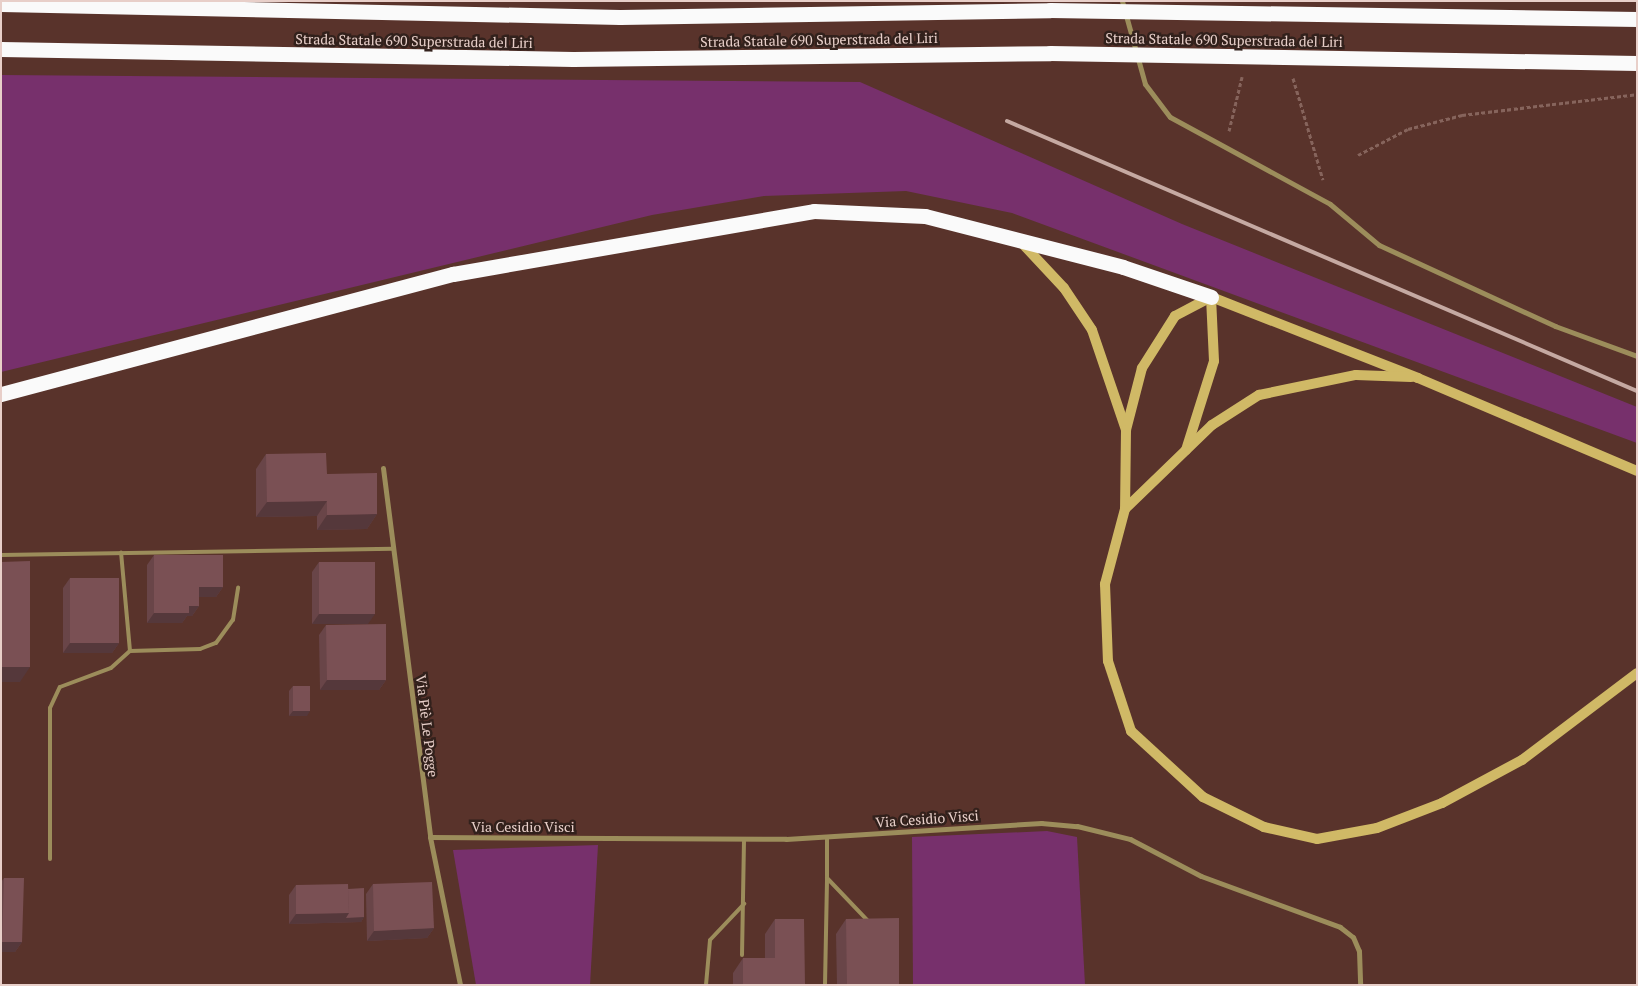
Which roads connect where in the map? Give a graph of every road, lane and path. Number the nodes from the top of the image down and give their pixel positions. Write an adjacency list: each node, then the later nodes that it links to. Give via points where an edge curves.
1 (1122, 1): 11 (street, via 1146,84 1170,117)
2 (1, 4): 3 (highway, Strada Statale 690 Superstrada del Liri, bridge, via 620,17 1050,10)
3 (1637, 19)
4 (1, 49): 5 (highway, Strada Statale 690 Superstrada del Liri)
5 (108, 52): 6 (highway); 7 (highway, Strada Statale 690 Superstrada del Liri, bridge, via 573,59 1050,53)
6 (1, 60)
7 (1637, 63)
8 (1292, 75): 11 (path)
9 (1637, 94): 10 (path, via 1462,115 1408,129)
10 (1358, 155)
11 (1330, 204): 14 (street, via 1379,245 1555,326)
12 (1019, 240): 13 (highway, via 1123,267); 16 (highway, via 925,216 814,211 453,274); 18 (street, via 1064,288 1092,330)
13 (1211, 297): 15 (street); 18 (street, via 1175,316 1142,368); 19 (street, via 1214,362)
14 (1637, 356)
15 (1418, 378): 19 (street, via 1356,375 1259,394 1212,425); 21 (street)
16 (9, 393): 17 (highway)
17 (1, 400)
18 (1126, 430): 22 (street)
19 (1186, 451): 22 (street)
20 (382, 468): 23 (street, Via Piè Le Pogge)
21 (1637, 471)
22 (1125, 510): 28 (street, via 1105,584 1108,661 1131,730 1203,797 1264,828 1316,839 1377,828 1442,803 1522,760)
23 (393, 549): 24 (lane); 30 (street, Via Piè Le Pogge)
24 (121, 552): 25 (lane); 27 (lane)
25 (1, 555)
26 (238, 587): 27 (lane, via 233,620 216,644 200,649)
27 (130, 651): 32 (lane, via 101,673 68,682 53,697 49,718)
28 (1637, 673)
29 (827, 836): 31 (street, Via Cesidio Visci); 33 (lane); 40 (street, Via Cesidio Visci, via 1040,823 1130,839 1201,876 1340,926 1353,937 1358,950)
30 (430, 838): 31 (street, Via Cesidio Visci); 37 (street, Via Piè Le Pogge)
31 (744, 839): 34 (lane)
32 (50, 860)
33 (828, 878): 35 (lane); 39 (lane)
34 (744, 904): 36 (lane); 38 (lane, via 710,940)
35 (872, 926)
36 (742, 954)
37 (460, 985)
38 (706, 985)
39 (825, 985)
40 (1360, 985)

